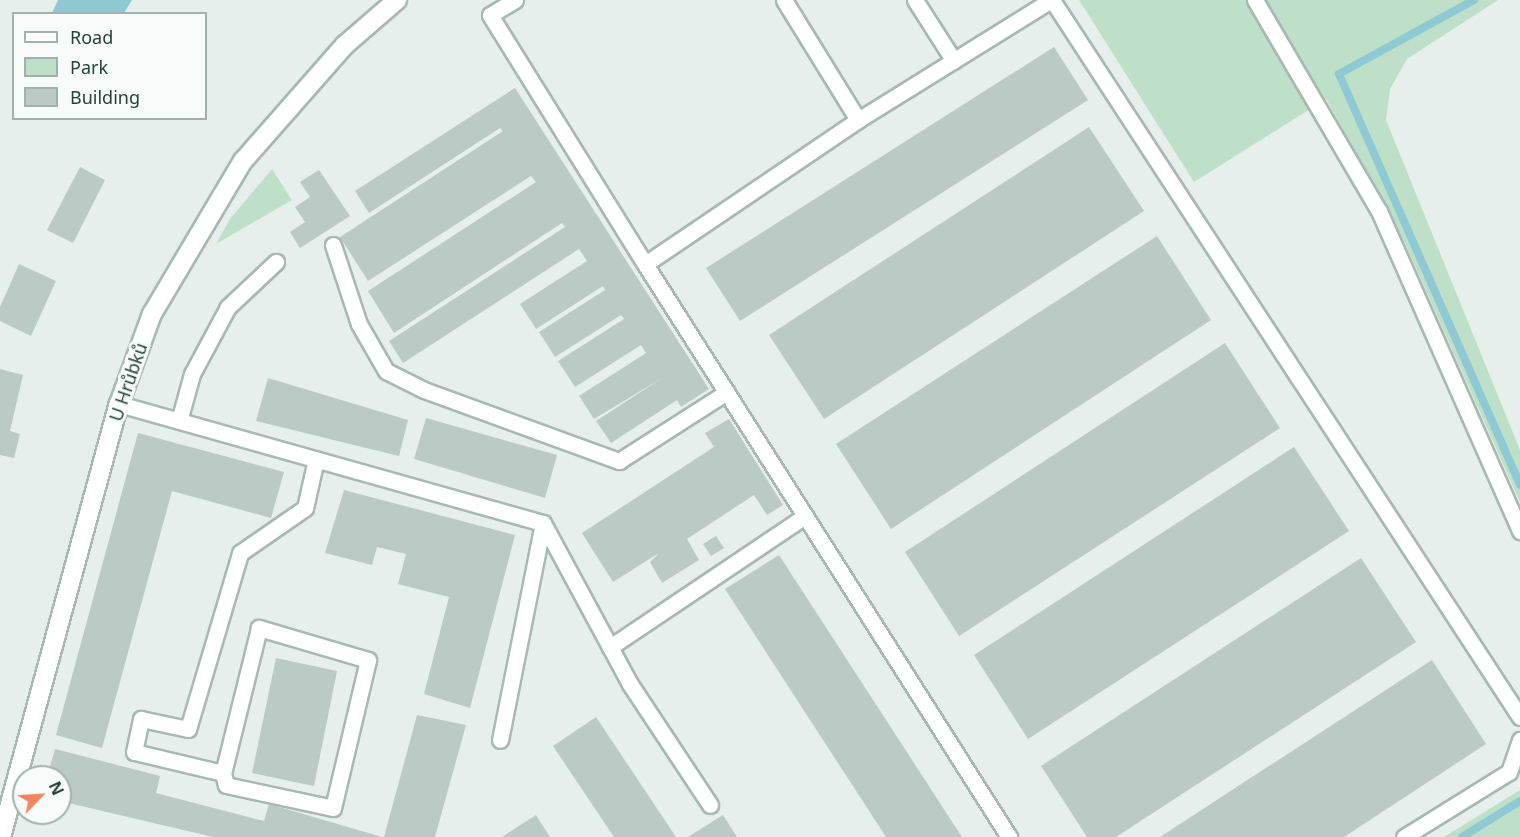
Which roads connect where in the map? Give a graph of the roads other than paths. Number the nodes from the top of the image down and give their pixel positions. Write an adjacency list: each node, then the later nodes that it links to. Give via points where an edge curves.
1 (397, 0): 13 (street, U Hrůbků, via 345,45 243,161 152,314)
2 (515, 0): 11 (lane, via 490,15)
3 (784, 0): 8 (lane)
4 (915, 0): 7 (lane)
5 (1052, 0): 7 (lane); 20 (lane)
6 (1255, 0): 18 (lane, via 1379,211)
7 (954, 61): 8 (lane)
8 (858, 120): 11 (lane)
9 (333, 245): 12 (lane, via 359,324 386,371 435,394 619,461)
10 (276, 262): 14 (lane, via 228,308 192,374)
11 (645, 264): 12 (lane)
12 (727, 392): 16 (lane)
13 (118, 404): 14 (lane); 25 (street, U Hrůbků)
14 (179, 421): 15 (lane)
15 (316, 459): 17 (lane); 23 (lane, via 305,508 240,553 188,729 141,719 134,752)
16 (805, 516): 19 (lane); 26 (lane)
17 (543, 523): 19 (lane); 21 (lane)
18 (1520, 531)
19 (610, 647): 24 (lane)
20 (1520, 717)
21 (500, 740)
22 (1520, 740): 27 (lane, via 1509,771)
23 (222, 773): 23 (lane, via 259,628 368,660 333,808 226,785)
24 (710, 805)
25 (1, 837)
26 (1009, 837)
27 (1404, 837)

